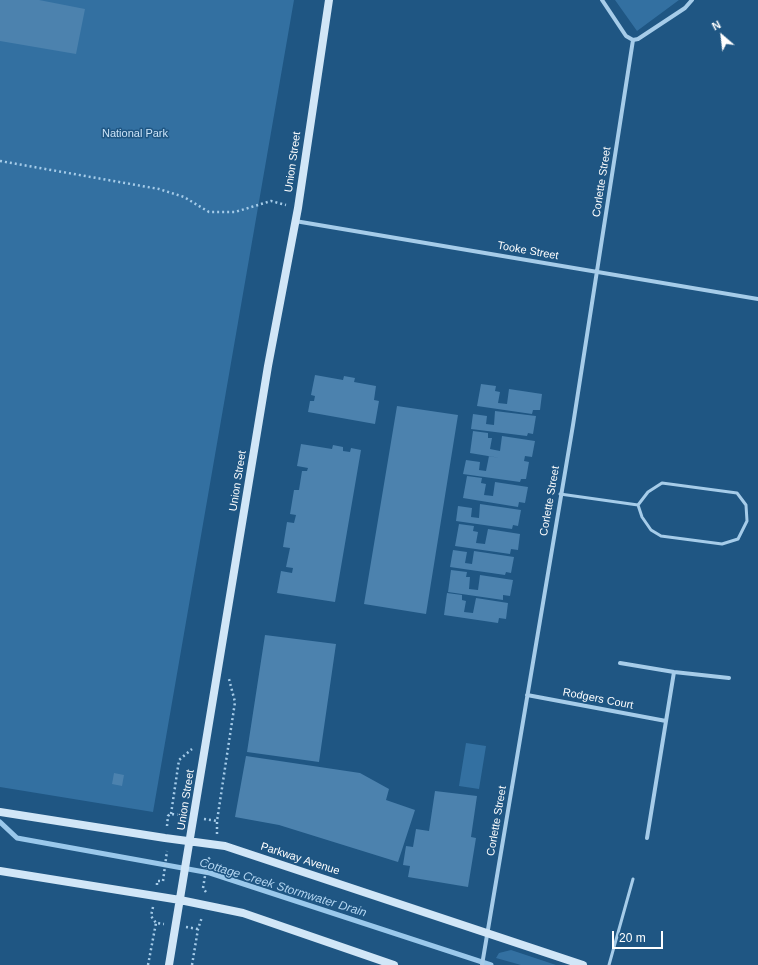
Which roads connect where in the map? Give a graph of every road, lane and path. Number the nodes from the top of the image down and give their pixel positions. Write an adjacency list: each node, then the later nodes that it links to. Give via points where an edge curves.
1 (329, 0): 6 (main road, Union Street)
2 (602, 0): 4 (street, via 626,36)
3 (692, 0): 4 (street, via 685,8)
4 (633, 40): 8 (street, Corlette Street)
5 (0, 161): 6 (path, via 159,189 184,198 209,212 235,212 271,201)
6 (298, 208): 7 (main road, Union Street)
7 (296, 221): 8 (street, Tooke Street); 27 (main road, Union Street, via 267,374)
8 (598, 272): 9 (street, Tooke Street); 10 (street, Corlette Street)
9 (758, 299)
10 (560, 494): 11 (lane); 15 (street, Corlette Street)
11 (638, 505): 11 (lane, via 648,492 662,483 737,493 746,505 747,521 738,539 722,544 661,536 651,530)
12 (620, 663): 13 (street)
13 (674, 672): 14 (street); 17 (street)
14 (729, 678)
15 (527, 695): 17 (street, Rodgers Court); 37 (street, Corlette Street)
16 (235, 702): 24 (path)
17 (666, 721): 26 (street)
18 (179, 760): 20 (path)
19 (0, 812): 27 (main road, Parkway Avenue)
20 (170, 814): 21 (path); 23 (path)
21 (177, 814)
22 (210, 820): 24 (path)
23 (168, 821)
24 (217, 821): 25 (path)
25 (217, 833)
26 (647, 838)
27 (190, 841): 34 (main road, Union Street); 37 (main road, Parkway Avenue, via 225,846)
28 (166, 857): 32 (path, via 163,881)
29 (207, 864): 33 (path, via 203,888)
30 (0, 871): 34 (main road)
31 (633, 879): 44 (lane)
32 (157, 881)
33 (206, 894)
34 (180, 900): 39 (main road, Union Street); 41 (main road, via 243,913)
35 (152, 912): 38 (path, via 151,916 156,923)
36 (203, 916): 40 (path, via 198,928)
37 (487, 933): 42 (street, Corlette Street); 43 (main road, Parkway Avenue)
38 (148, 965)
39 (169, 965)
40 (192, 965)
41 (394, 965)
42 (482, 965)
43 (583, 965)
44 (609, 965)

